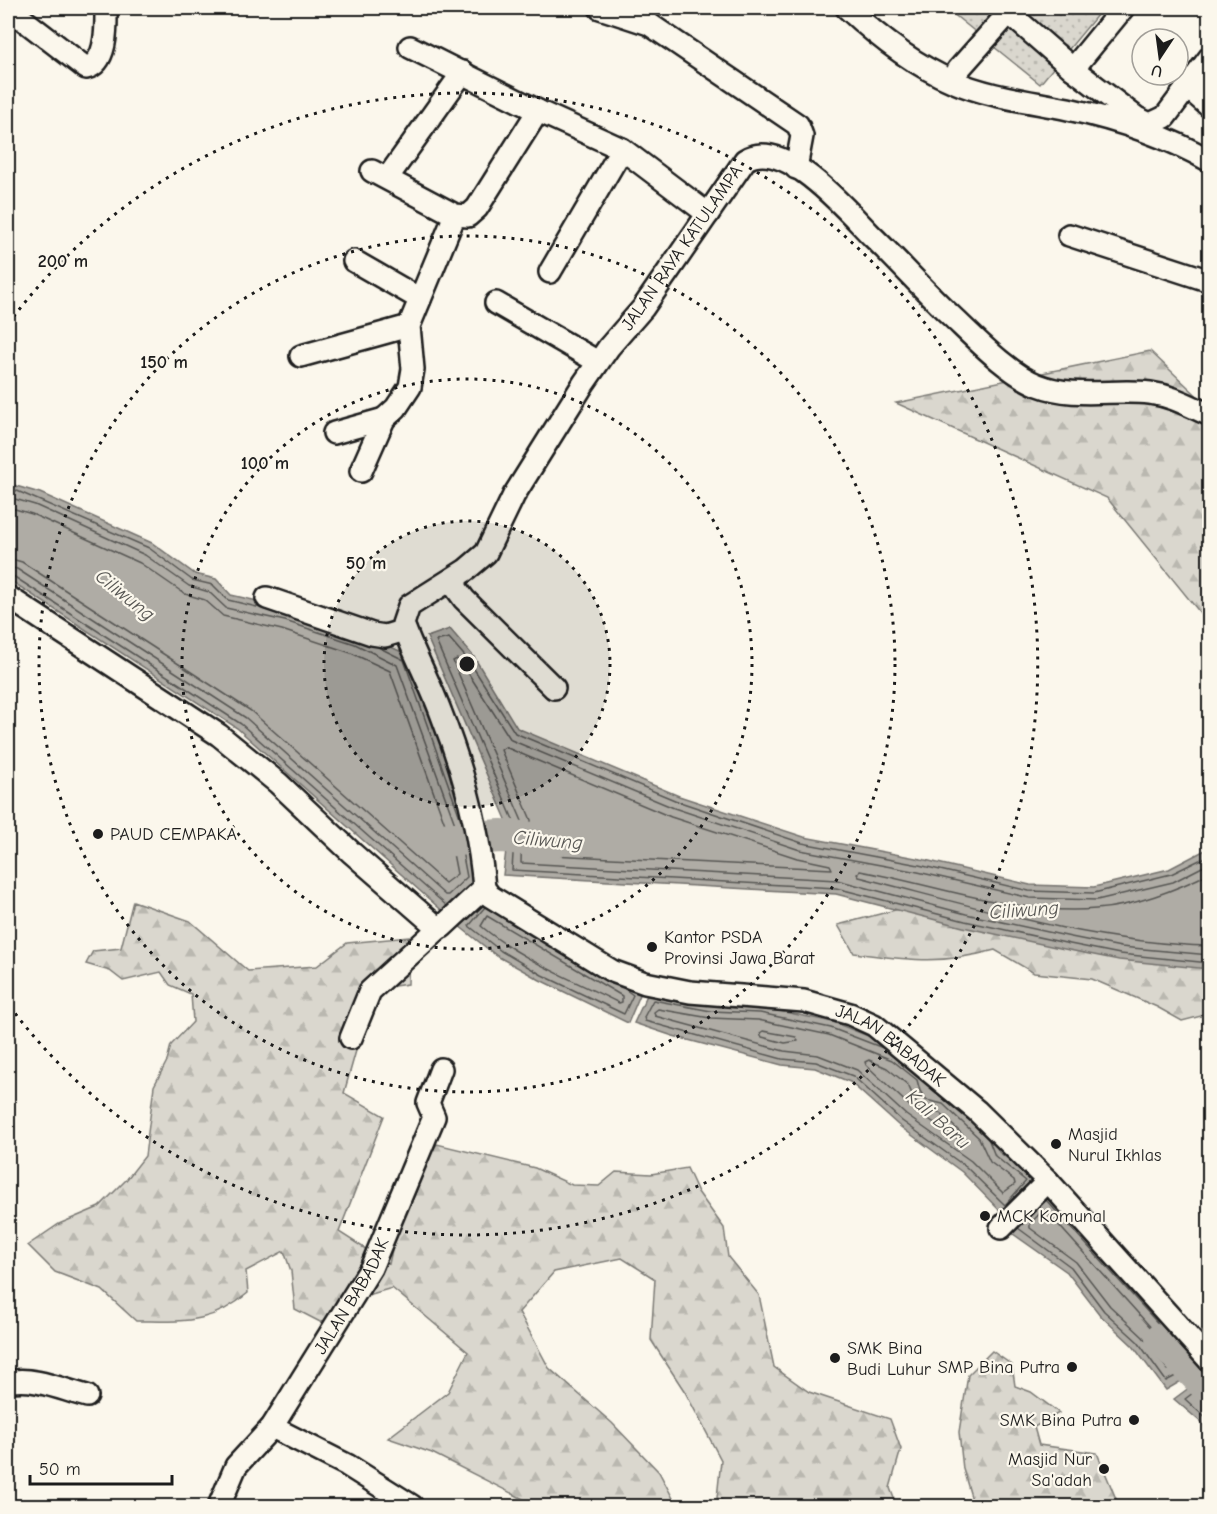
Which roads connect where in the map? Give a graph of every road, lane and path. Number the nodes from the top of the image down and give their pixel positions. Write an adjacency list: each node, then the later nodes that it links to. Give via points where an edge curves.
1 (8, 8): 2 (street, via 86,68 94,64 106,37)
2 (106, 8)
3 (600, 8): 19 (street, via 649,24 798,125 802,136)
4 (848, 8): 18 (street, via 885,40 952,81 1136,127 1168,138)
5 (1123, 8): 9 (street)
6 (1011, 10): 9 (street); 10 (street)
7 (410, 47): 11 (street)
8 (1209, 57): 12 (street)
9 (1073, 69): 13 (street, via 1150,124 1165,117)
10 (958, 70)
11 (463, 72): 16 (street); 21 (street, via 380,174)
12 (1190, 81)
13 (1185, 87)
14 (1187, 87): 15 (street)
15 (1209, 107)
16 (538, 111): 17 (street); 21 (street, via 477,208 468,216)
17 (622, 149): 20 (street); 24 (street)
18 (1209, 161)
19 (796, 168): 20 (street, JALAN RAYA KATULAMPA, via 767,155 750,156); 31 (street, JALAN RAYA KATULAMPA, via 840,202 946,310 999,360 1027,380 1067,392 1164,396)
20 (708, 214): 30 (street, JALAN RAYA KATULAMPA, via 636,317)
21 (454, 215): 26 (street)
22 (1070, 235): 25 (street)
23 (354, 261): 26 (street)
24 (550, 272)
25 (1209, 281)
26 (420, 299): 28 (street)
27 (496, 303): 30 (street)
28 (409, 326): 29 (street); 32 (street, via 413,378 405,396)
29 (301, 356)
30 (598, 362): 35 (street, JALAN RAYA KATULAMPA, via 520,486 486,554)
31 (1209, 415)
32 (384, 419): 33 (street); 34 (street)
33 (334, 433)
34 (361, 471)
35 (456, 577): 38 (street, JALAN RAYA KATULAMPA, via 409,606 404,616); 39 (street, via 456,588 464,599)
36 (8, 597): 41 (street, via 219,735 278,783 352,853)
37 (267, 598): 38 (street, via 372,634)
38 (406, 632): 40 (street, via 442,715 463,777)
39 (554, 688)
40 (482, 888): 41 (street); 44 (street, JALAN BABADAK, via 513,912 612,970 645,983 690,992 804,1000 874,1026 977,1110)
41 (444, 925): 42 (street, via 370,991)
42 (351, 1038)
43 (441, 1070): 49 (street, JALAN BABADAK, via 428,1103 434,1117 371,1268)
44 (1048, 1182): 45 (street); 46 (street, JALAN BABADAK)
45 (1002, 1228)
46 (1209, 1361)
47 (8, 1382): 48 (street, via 20,1380)
48 (87, 1396)
49 (272, 1427): 50 (street, JALAN BABADAK, via 236,1466); 51 (street, via 347,1465)
50 (219, 1506)
51 (412, 1506)

